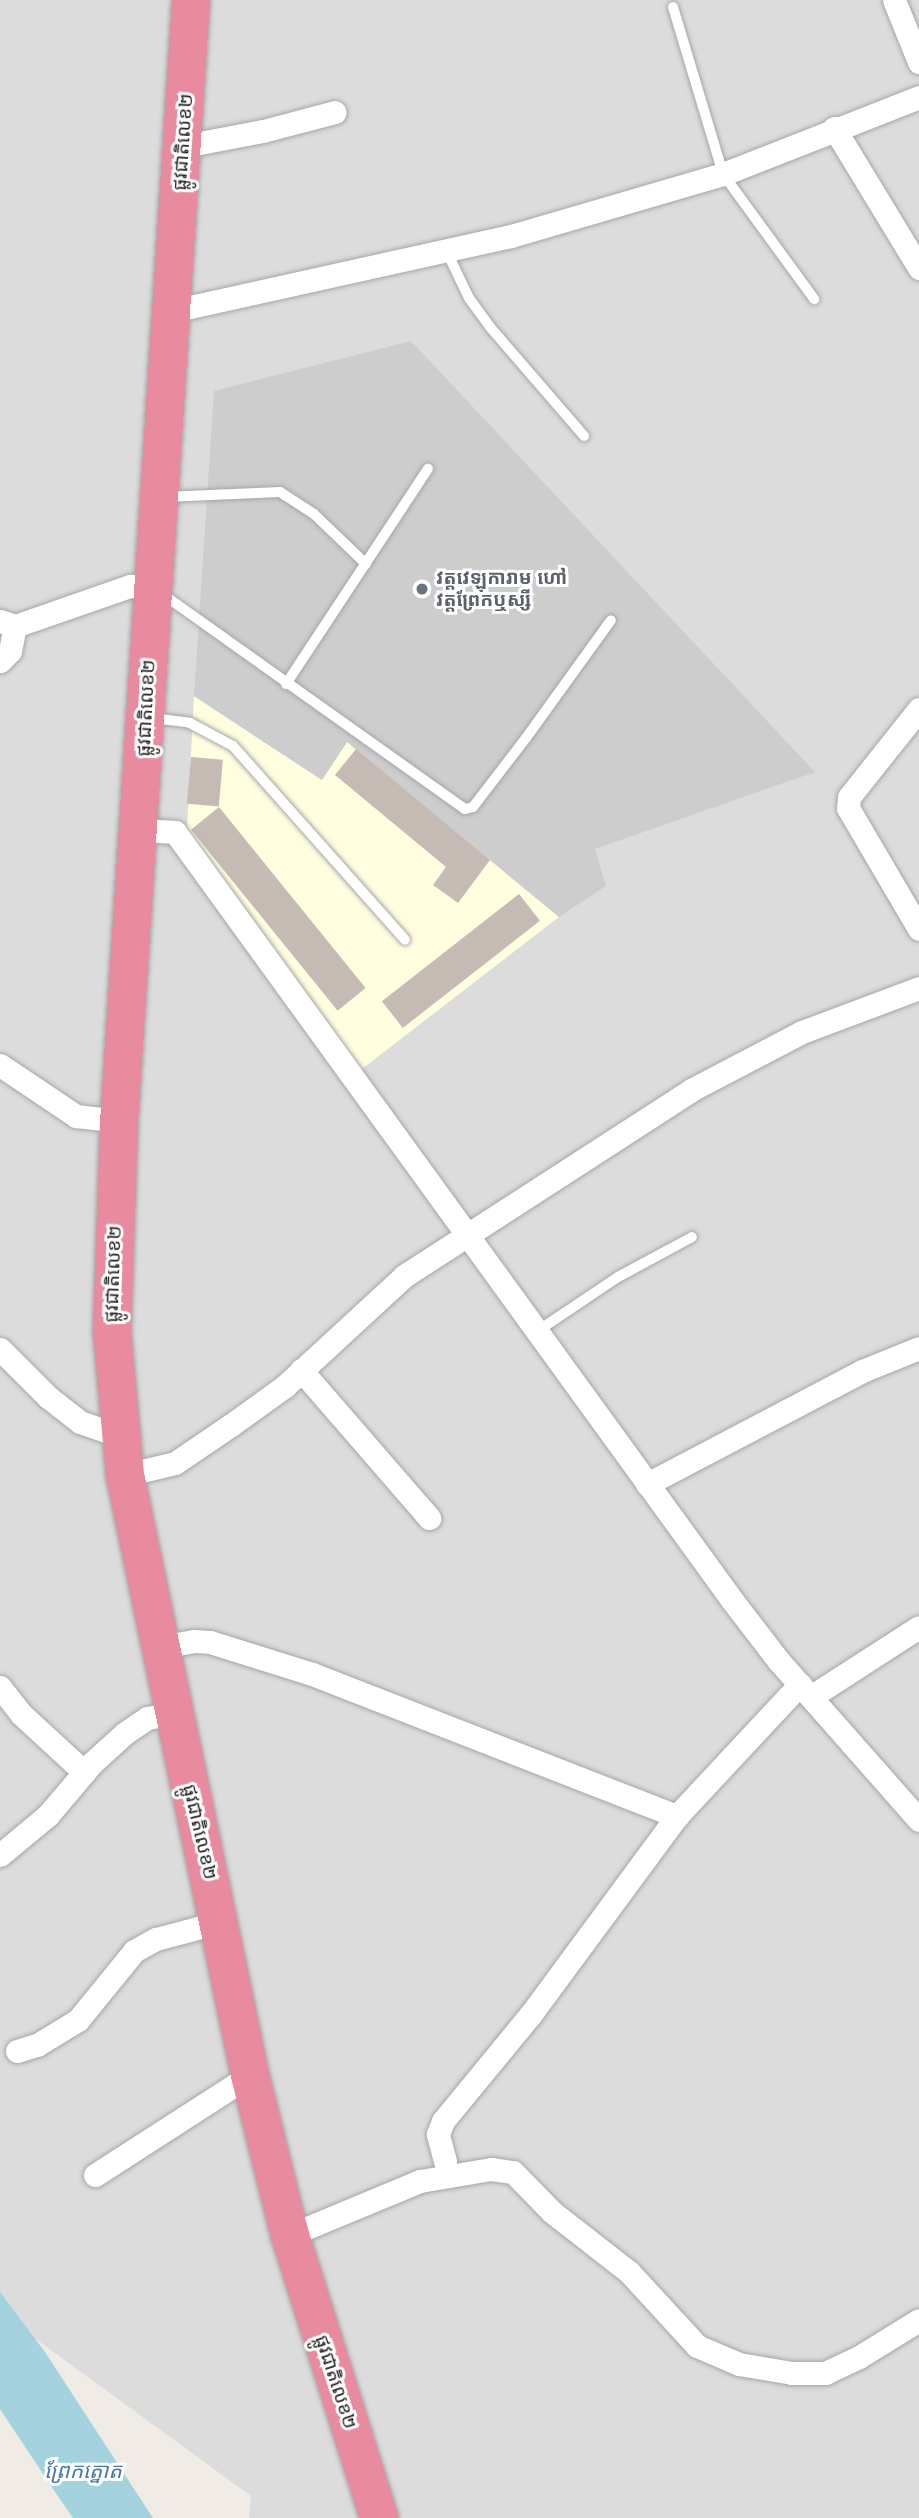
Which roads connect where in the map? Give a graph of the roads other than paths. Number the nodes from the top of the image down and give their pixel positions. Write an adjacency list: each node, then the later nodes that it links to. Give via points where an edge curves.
1 (191, 0): 8 (highway, ផ្លូវជាតិលេខ២)
2 (894, 0): 4 (street)
3 (673, 7): 9 (lane)
4 (919, 62)
5 (919, 97): 7 (street)
6 (335, 112): 8 (street)
7 (834, 128): 9 (street); 11 (street)
8 (184, 146): 13 (highway, ផ្លូវជាតិលេខ២)
9 (723, 174): 10 (street, via 511,236); 12 (lane)
10 (446, 250): 13 (street); 14 (lane, via 469,298 490,327)
11 (919, 268)
12 (814, 299)
13 (172, 311): 16 (highway, ផ្លូវជាតិលេខ២)
14 (584, 436)
15 (428, 469): 17 (lane)
16 (161, 497): 17 (lane, via 280,492 314,514); 18 (highway, ផ្លូវជាតិលេខ២)
17 (366, 564): 22 (lane)
18 (153, 587): 20 (street, via 130,586); 22 (lane); 24 (highway, ផ្លូវជាតិលេខ២)
19 (611, 620): 22 (lane, via 472,807 466,808)
20 (8, 623): 21 (street, via 10,651)
21 (0, 662)
22 (286, 684)
23 (919, 709): 26 (street, via 849,797 848,808)
24 (145, 718): 25 (highway, ផ្លូវជាតិលេខ២); 27 (lane, via 190,723 233,746)
25 (140, 830): 30 (highway, ផ្លូវជាតិលេខ២); 31 (street, via 175,832)
26 (919, 929)
27 (405, 940)
28 (919, 988): 31 (street, via 802,1032 691,1090)
29 (0, 1065): 30 (street, via 76,1116)
30 (119, 1121): 37 (highway, ផ្លូវជាតិលេខ២, via 112,1332)
31 (465, 1235): 33 (street); 36 (street, via 404,1276)
32 (692, 1237): 33 (lane, via 618,1277)
33 (536, 1332): 39 (street)
34 (919, 1348): 39 (street, via 862,1371)
35 (0, 1349): 37 (street, via 80,1422)
36 (301, 1370): 38 (street, via 175,1463); 40 (street)
37 (120, 1436): 38 (highway, ផ្លូវជាតិលេខ២)
38 (125, 1475): 42 (highway, ផ្លូវជាតិលេខ២)
39 (647, 1485): 44 (street)
40 (429, 1518)
41 (919, 1627): 44 (street)
42 (160, 1647): 45 (highway, ផ្លូវជាតិលេខ២); 47 (street, via 210,1642 312,1674)
43 (0, 1687): 46 (street, via 21,1714)
44 (806, 1690): 47 (street); 48 (street)
45 (174, 1713): 46 (street, via 147,1718); 50 (highway, ផ្លូវជាតិលេខ២)
46 (84, 1772): 49 (street, via 48,1815)
47 (677, 1816): 53 (street, via 531,2014 443,2121 438,2134)
48 (919, 1820)
49 (0, 1855)
50 (220, 1922): 51 (street, via 156,1939 134,1951 78,2020 37,2045); 52 (highway, ផ្លូវជាតិលេខ២)
51 (17, 2051)
52 (250, 2075): 54 (street); 55 (highway, ផ្លូវជាតិលេខ២)
53 (445, 2161)
54 (95, 2175)
55 (290, 2235): 56 (street, via 420,2181 491,2169 513,2172 552,2213 629,2272 698,2346 739,2364 825,2373); 57 (highway, ផ្លូវជាតិលេខ២)
56 (919, 2320)
57 (379, 2518)

